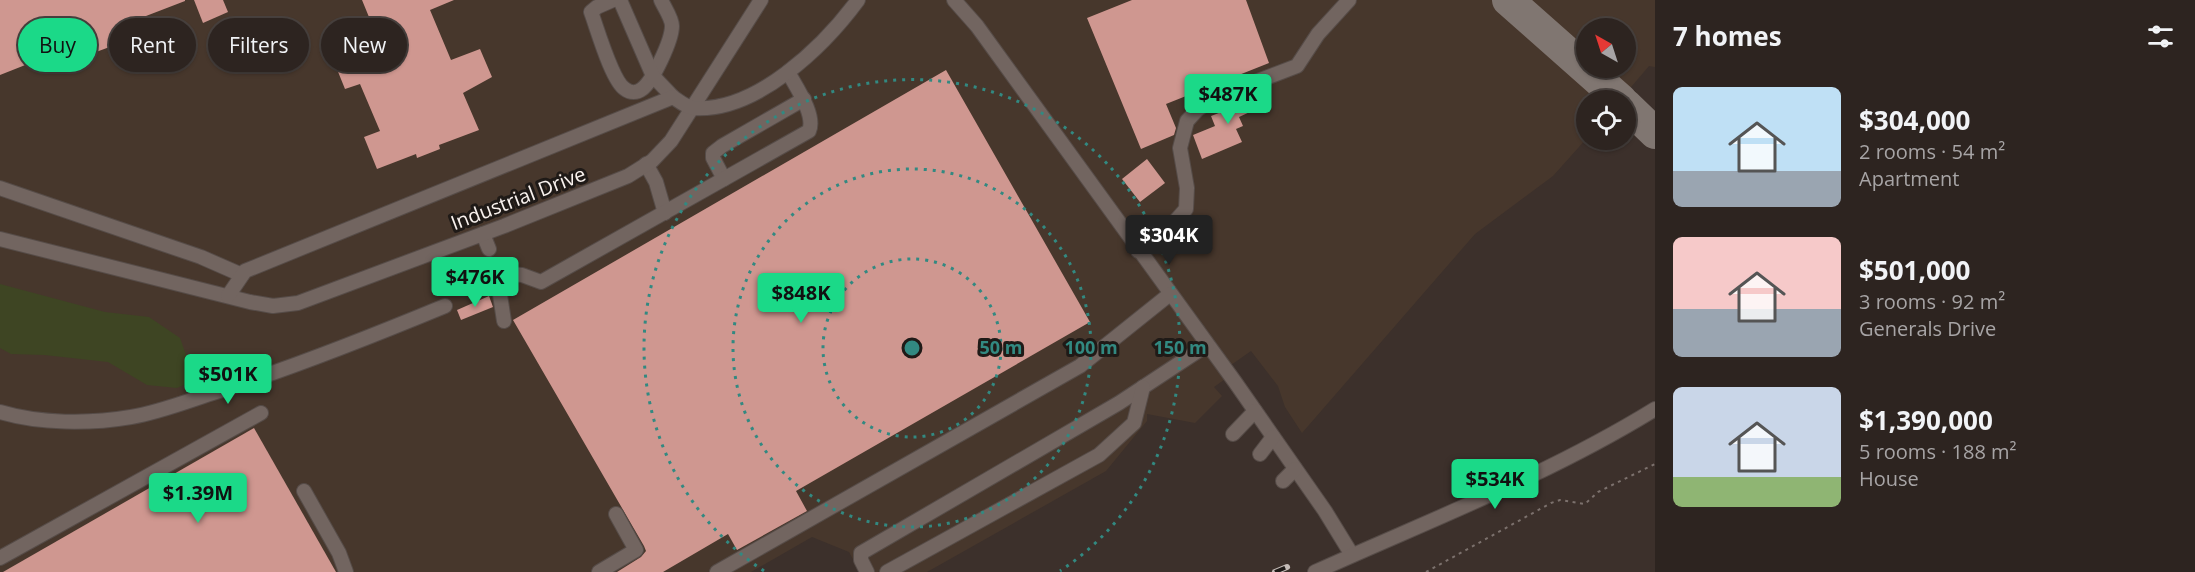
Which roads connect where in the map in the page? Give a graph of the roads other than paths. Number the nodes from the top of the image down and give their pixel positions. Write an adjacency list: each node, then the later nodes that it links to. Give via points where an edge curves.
1 (613, 0): 9 (street, via 591,12 614,75 623,88 633,93 642,90)
2 (620, 0): 9 (street)
3 (661, 0): 9 (street, via 672,25)
4 (761, 0): 12 (street, Industrial Drive)
5 (858, 0): 8 (street, via 830,35)
6 (954, 0): 20 (street, via 977,26)
7 (1348, 0): 20 (street, via 1318,34 1298,66 1216,97 1187,121 1180,148 1187,188 1186,209)
8 (788, 72): 11 (street); 12 (street, via 735,101)
9 (653, 76): 10 (street)
10 (673, 97): 12 (street); 21 (street)
11 (804, 99): 14 (street, via 811,120 809,131); 14 (street, via 713,153)
12 (691, 108): 13 (street, Industrial Drive, via 670,141)
13 (646, 164): 16 (street); 17 (street, Industrial Drive, via 628,176)
14 (724, 179): 16 (street)
15 (0, 188): 21 (street, via 201,257)
16 (665, 213): 25 (street, via 541,282 522,275 500,278)
17 (483, 234): 19 (street); 23 (street, Industrial Drive, via 298,303 273,306)
18 (0, 239): 23 (street, Industrial Drive)
19 (489, 249)
20 (1138, 251): 22 (street)
21 (242, 275): 23 (street)
22 (1170, 294): 26 (street); 43 (street, via 1080,366)
23 (228, 296)
24 (444, 306): 30 (street, via 262,377 133,417 54,420)
25 (504, 321)
26 (1207, 345): 27 (street); 29 (street)
27 (1143, 387): 44 (street, via 861,553); 45 (street, via 1134,423 1099,454)
28 (1655, 409): 39 (street, via 1544,471)
29 (1255, 411): 32 (street); 33 (street)
30 (0, 412)
31 (261, 413): 40 (street)
32 (1233, 434)
33 (1273, 437): 34 (street); 35 (street)
34 (1260, 454)
35 (1295, 469): 36 (street); 39 (street)
36 (1283, 482)
37 (304, 491): 41 (street)
38 (616, 514): 42 (street, via 636,550)
39 (1352, 555): 46 (street)
40 (0, 558)
41 (346, 572)
42 (599, 572)
43 (717, 572)
44 (867, 572)
45 (887, 572)
46 (1315, 572)

